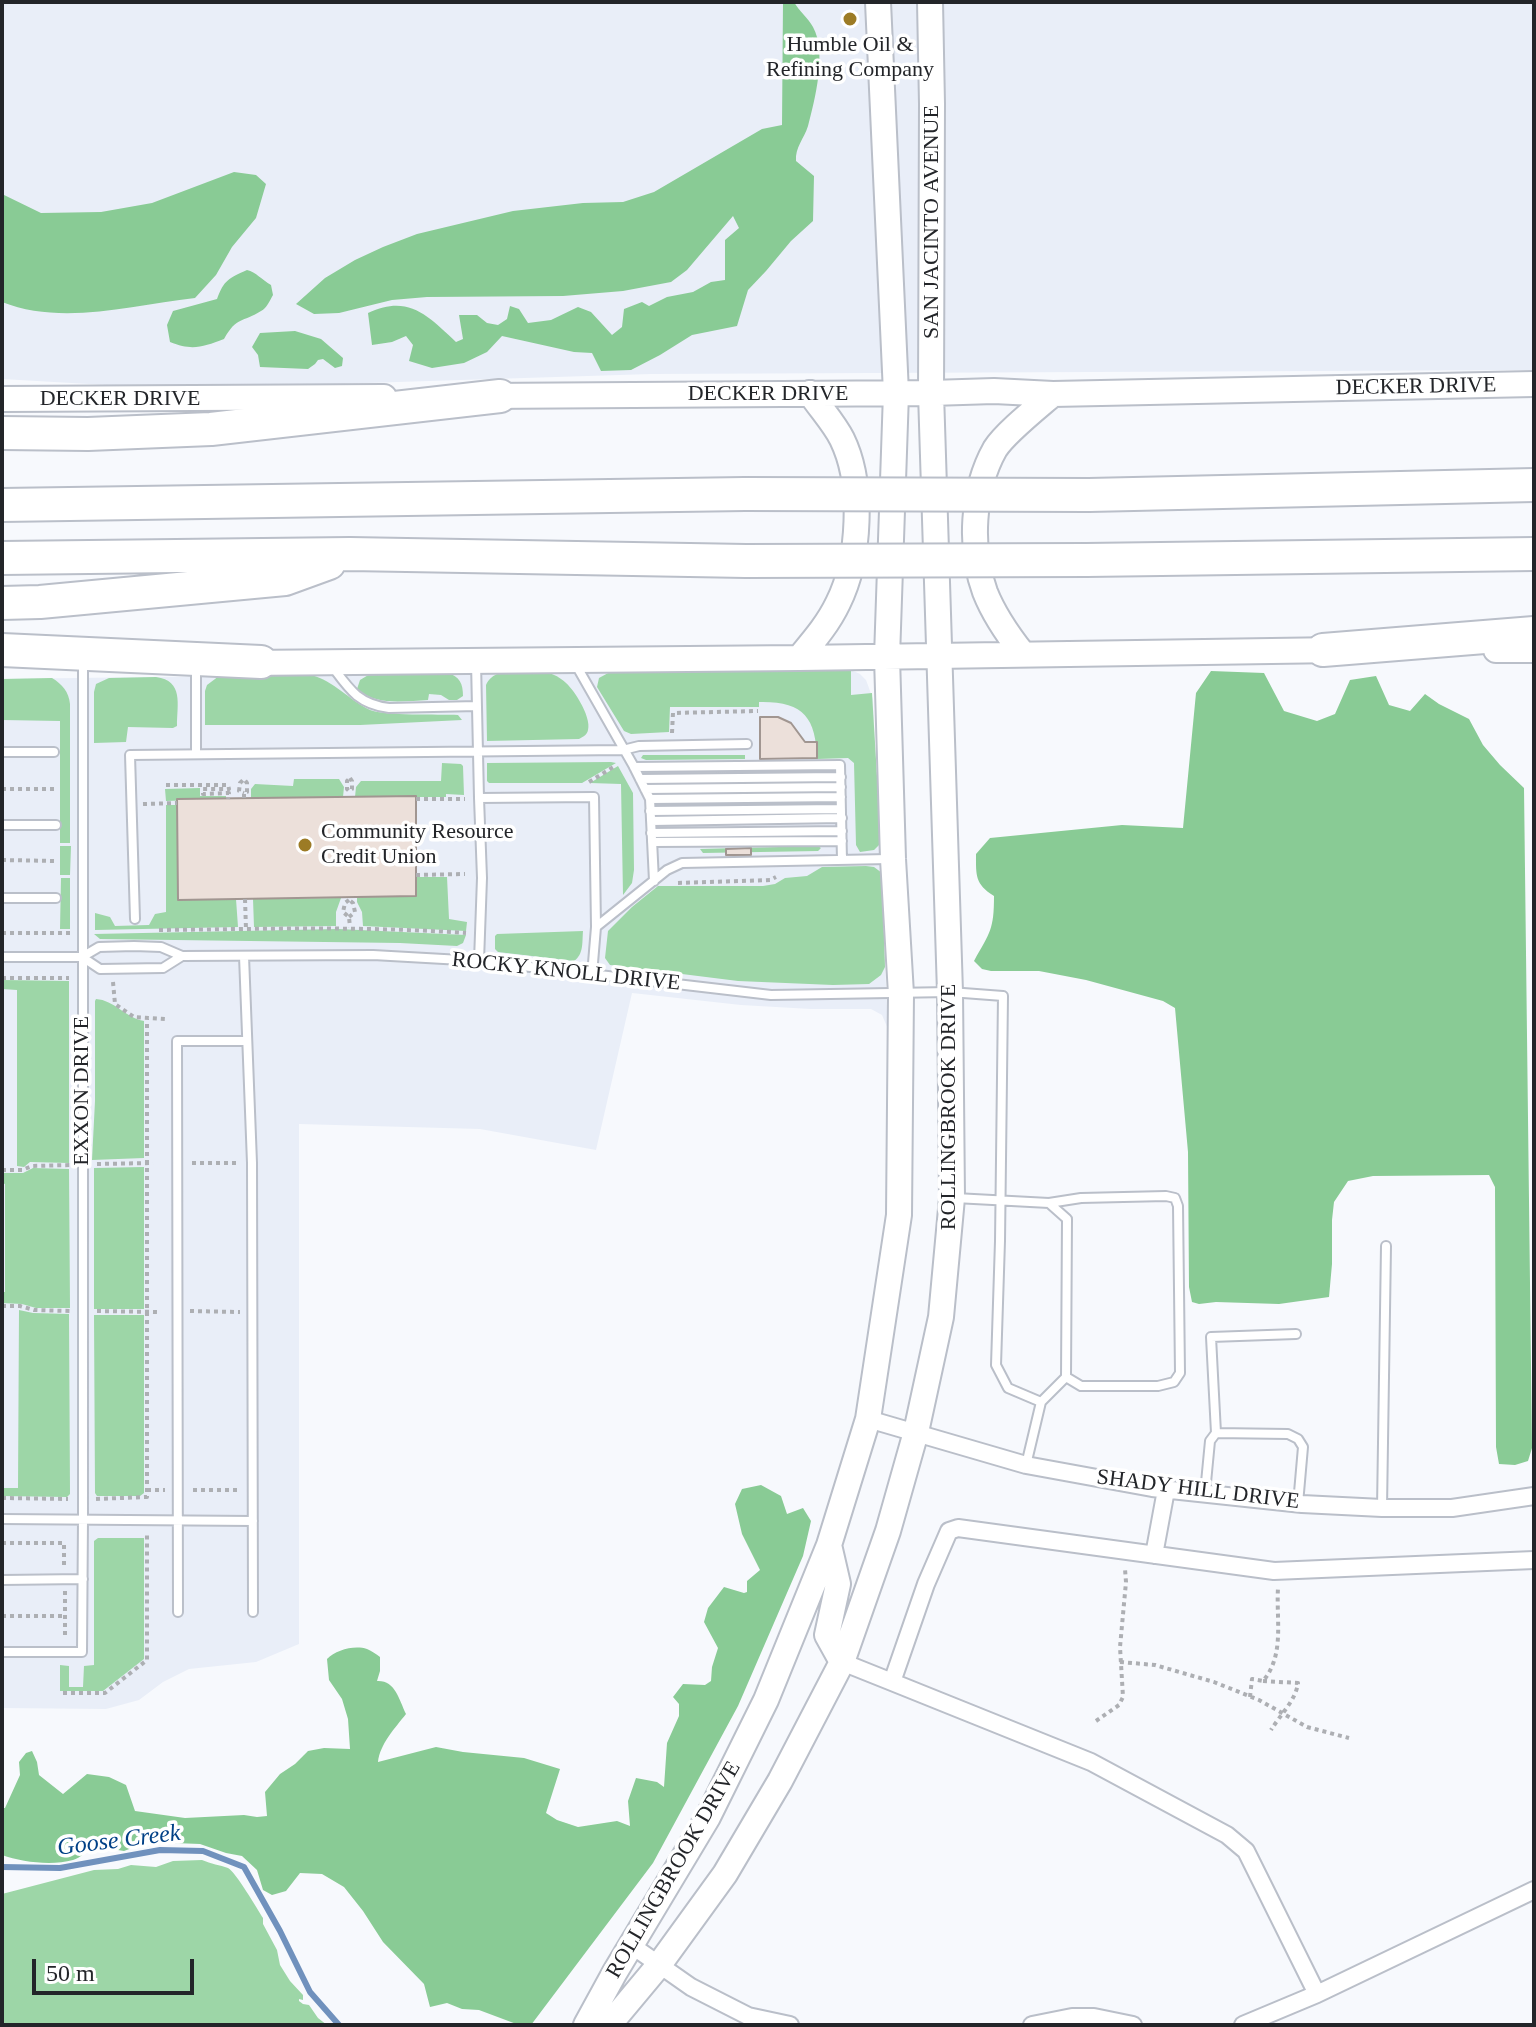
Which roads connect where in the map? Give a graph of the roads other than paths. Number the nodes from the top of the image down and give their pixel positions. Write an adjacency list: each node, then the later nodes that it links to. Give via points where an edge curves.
1 (878, 2): 5 (main road, SAN JACINTO AVENUE)
2 (930, 2): 6 (main road, SAN JACINTO AVENUE)
3 (1534, 384): 7 (main road, DECKER DRIVE)
4 (810, 393): 5 (main road, DECKER DRIVE); 8 (main road, DECKER DRIVE); 24 (main road, via 842,439 858,507 850,574 840,600)
5 (896, 393): 6 (main road, DECKER DRIVE); 23 (main road, ROLLINGBROOK DRIVE)
6 (931, 393): 7 (main road, DECKER DRIVE); 22 (main road, ROLLINGBROOK DRIVE)
7 (1053, 394): 21 (main road, via 996,447 975,518 976,555 985,591)
8 (500, 396): 9 (main road, DECKER DRIVE); 10 (highway, via 211,429)
9 (2, 399)
10 (2, 433)
11 (1534, 485): 12 (highway, bridge, via 1089,495 745,494)
12 (2, 505)
13 (350, 554): 14 (highway, bridge, via 746,561); 15 (highway); 16 (highway, via 285,579)
14 (1534, 554)
15 (2, 558)
16 (2, 603)
17 (1534, 633): 19 (highway)
18 (2, 650): 27 (highway)
19 (1323, 650): 20 (main road); 21 (main road)
20 (1534, 650)
21 (1023, 654): 22 (main road)
22 (940, 656): 23 (main road); 66 (main road, ROLLINGBROOK DRIVE)
23 (887, 657): 24 (main road); 53 (main road, ROLLINGBROOK DRIVE)
24 (799, 658): 25 (main road)
25 (573, 660): 26 (main road); 34 (lane)
26 (476, 661): 28 (main road); 32 (lane)
27 (261, 662): 28 (main road); 29 (main road)
28 (329, 662): 32 (lane, via 357,697 375,706)
29 (196, 663): 30 (main road); 38 (lane)
30 (83, 664): 31 (main road); 63 (lane, EXXON DRIVE)
31 (2, 666)
32 (477, 706): 35 (lane)
33 (747, 744): 34 (lane)
34 (623, 750): 35 (lane); 39 (lane)
35 (477, 751): 38 (lane); 44 (lane)
36 (2, 752): 37 (lane)
37 (54, 752)
38 (196, 754): 58 (lane, via 130,755)
39 (634, 767): 40 (lane); 41 (lane, via 840,765)
40 (640, 779): 41 (lane); 42 (lane)
41 (841, 782): 42 (lane); 43 (lane)
42 (645, 789): 45 (lane)
43 (841, 797): 45 (lane); 47 (lane)
44 (479, 798): 59 (lane, via 594,797); 64 (lane)
45 (650, 799): 46 (lane)
46 (650, 811): 47 (lane); 48 (lane)
47 (841, 814): 48 (lane); 51 (lane)
48 (651, 821): 52 (lane)
49 (2, 825): 50 (lane)
50 (56, 825)
51 (842, 836): 52 (lane); 54 (lane)
52 (652, 838): 55 (lane)
53 (893, 859): 54 (lane); 67 (main road, ROLLINGBROOK DRIVE)
54 (842, 860): 55 (lane, via 682,863)
55 (654, 881): 59 (lane)
56 (2, 898): 57 (lane)
57 (56, 898)
58 (135, 919)
59 (596, 927): 65 (lane)
60 (182, 956): 61 (lane, ROCKY KNOLL DRIVE); 63 (lane, ROCKY KNOLL DRIVE, via 161,947 134,946 99,947); 63 (lane, ROCKY KNOLL DRIVE, via 163,968 100,969)
61 (244, 956): 64 (lane, ROCKY KNOLL DRIVE); 68 (lane)
62 (2, 957): 63 (lane)
63 (82, 957): 86 (lane, EXXON DRIVE)
64 (479, 961): 65 (lane, ROCKY KNOLL DRIVE)
65 (592, 975): 67 (lane, ROCKY KNOLL DRIVE, via 771,995)
66 (950, 992): 67 (lane, ROCKY KNOLL DRIVE); 69 (main road, ROLLINGBROOK DRIVE); 70 (lane, ROCKY KNOLL DRIVE, via 1003,996)
67 (901, 994): 76 (main road, ROLLINGBROOK DRIVE, via 899,1215)
68 (247, 1041): 87 (lane, via 177,1041); 88 (lane)
69 (952, 1198): 70 (lane); 77 (main road, ROLLINGBROOK DRIVE, via 941,1317)
70 (1000, 1199): 71 (lane); 75 (lane, via 996,1365 1008,1388)
71 (1049, 1203): 74 (lane, via 1067,1219); 74 (lane, via 1166,1196 1175,1198 1178,1206 1180,1373 1174,1382 1158,1386 1081,1386)
72 (1386, 1246): 84 (lane)
73 (1296, 1334): 78 (lane, via 1211,1337)
74 (1066, 1377): 75 (lane)
75 (1041, 1402): 79 (lane)
76 (868, 1419): 77 (street, SHADY HILL DRIVE); 89 (main road, ROLLINGBROOK DRIVE)
77 (916, 1432): 79 (street, SHADY HILL DRIVE); 97 (main road, ROLLINGBROOK DRIVE)
78 (1216, 1433): 81 (lane, via 1210,1441); 83 (lane, via 1288,1434 1298,1439 1303,1447)
79 (1026, 1465): 80 (street, SHADY HILL DRIVE)
80 (1166, 1490): 81 (street, SHADY HILL DRIVE); 90 (street)
81 (1205, 1494): 83 (street, SHADY HILL DRIVE)
82 (1534, 1496): 84 (street, SHADY HILL DRIVE, via 1452,1508)
83 (1298, 1504): 84 (street, SHADY HILL DRIVE)
84 (1382, 1508)
85 (2, 1519): 86 (lane)
86 (83, 1519): 87 (lane); 92 (lane, EXXON DRIVE)
87 (179, 1520): 88 (lane); 94 (lane)
88 (253, 1521): 95 (lane)
89 (829, 1545): 97 (main road, via 838,1584 827,1635); 100 (main road, ROLLINGBROOK DRIVE, via 734,1765)
90 (1154, 1555): 91 (street, via 1280,1571); 98 (street, via 958,1528 949,1531)
91 (1534, 1560)
92 (83, 1579): 93 (lane); 96 (lane, EXXON DRIVE, via 82,1652)
93 (2, 1580)
94 (178, 1612)
95 (253, 1612)
96 (2, 1652)
97 (842, 1662): 98 (street); 101 (main road, ROLLINGBROOK DRIVE, via 725,1874)
98 (892, 1682): 102 (street, via 1091,1762 1227,1835 1246,1851)
99 (1534, 1890): 102 (street)
100 (631, 1945): 101 (street); 103 (main road, ROLLINGBROOK DRIVE)
101 (659, 1965): 104 (main road, ROLLINGBROOK DRIVE); 105 (street, via 748,2016)
102 (1317, 1994): 108 (street)
103 (586, 2025)
104 (609, 2025)
105 (790, 2025)
106 (1032, 2025): 107 (street, via 1094,2017)
107 (1133, 2025)
108 (1243, 2025)

